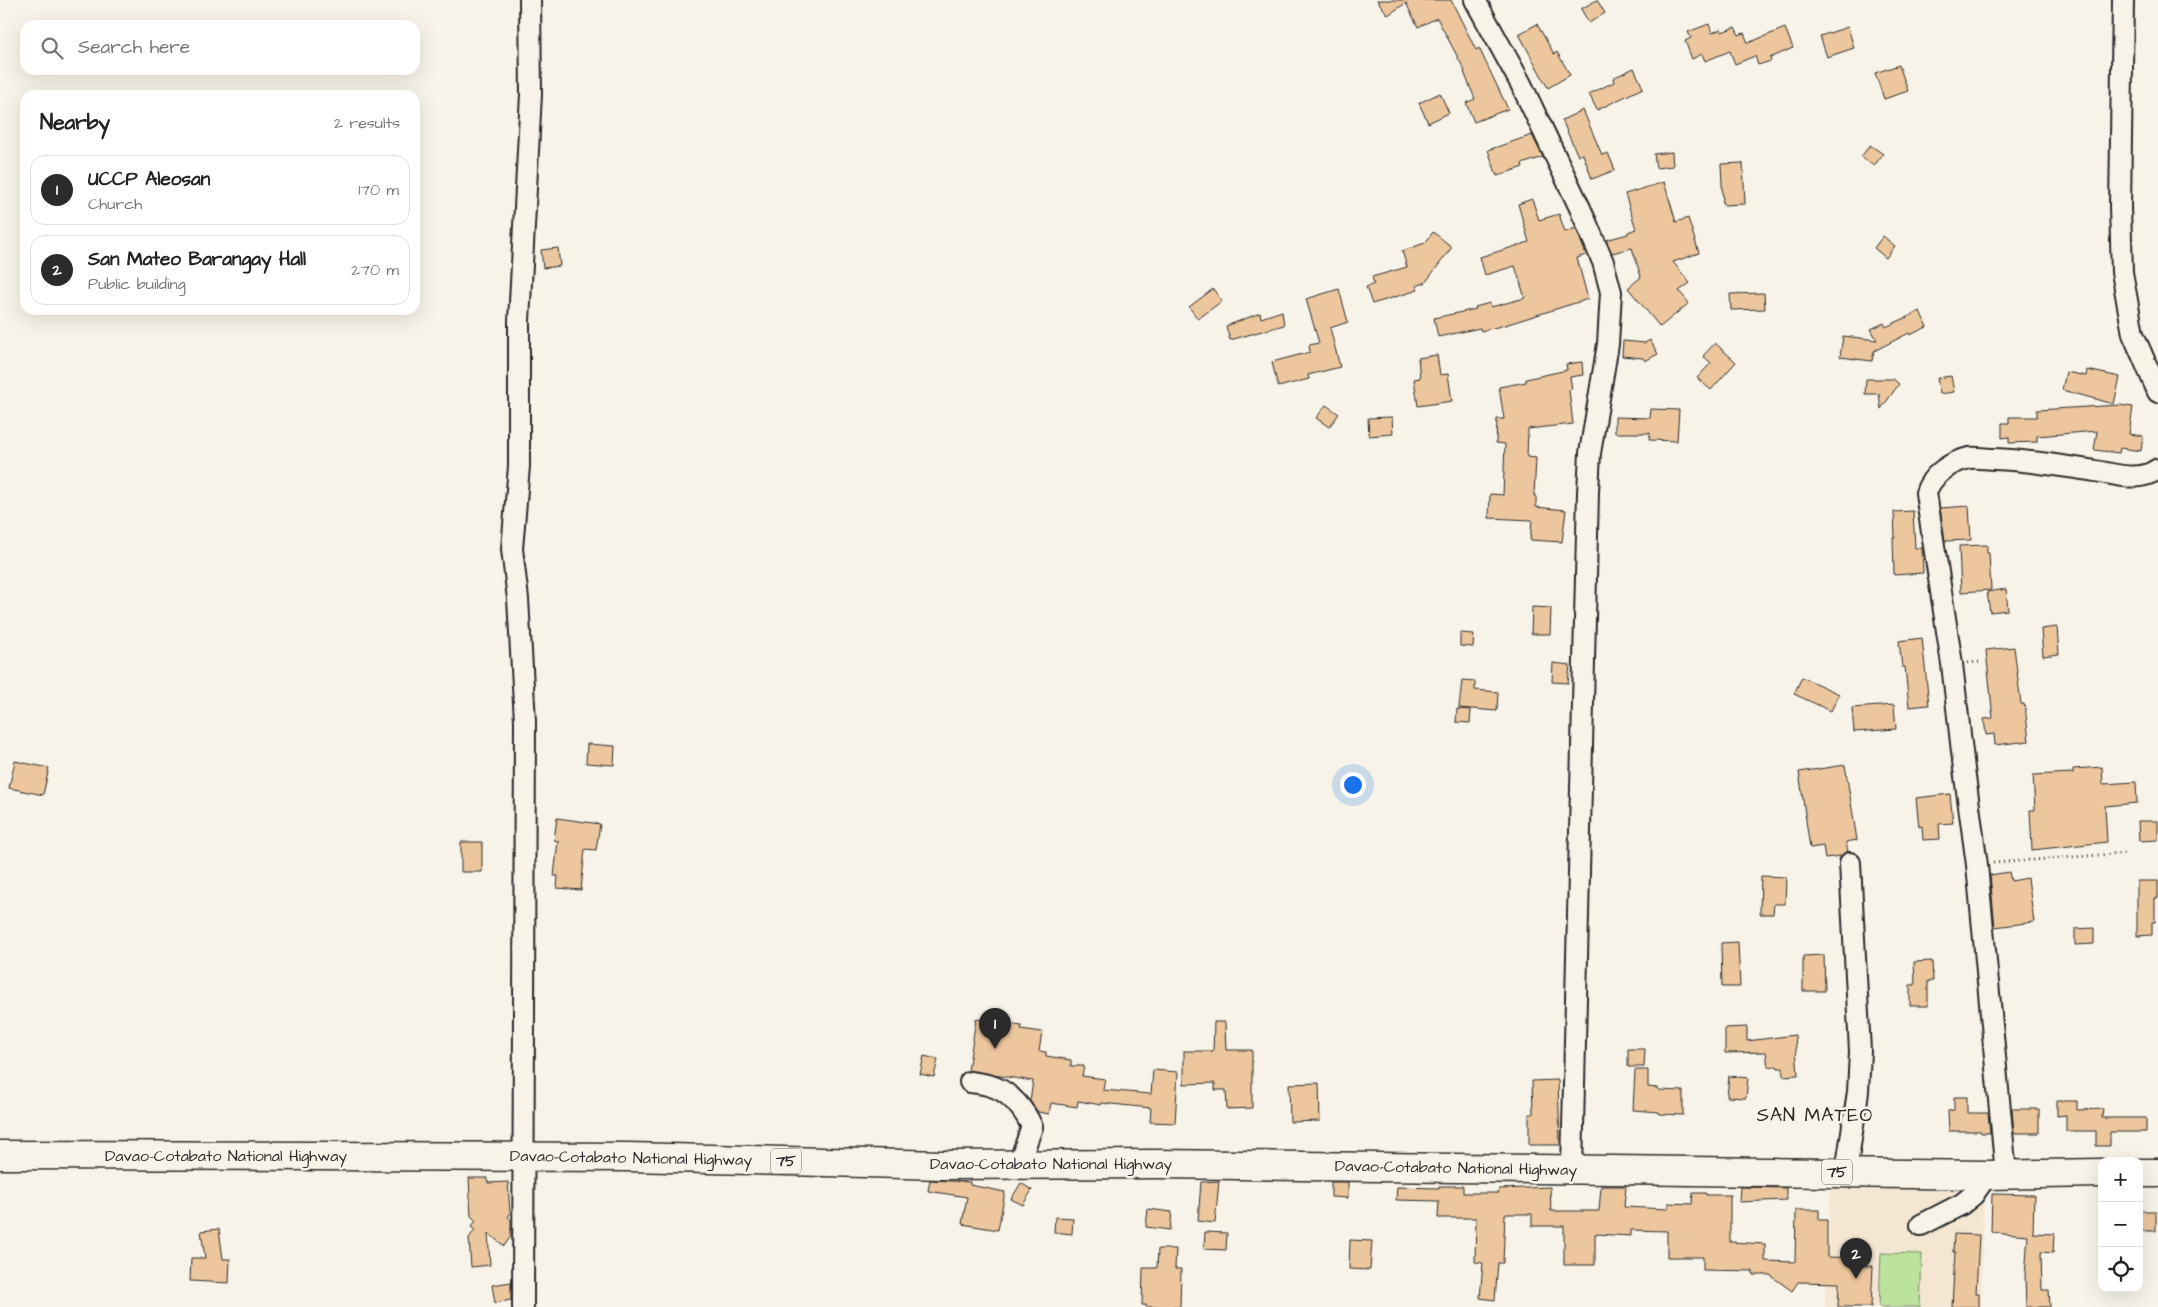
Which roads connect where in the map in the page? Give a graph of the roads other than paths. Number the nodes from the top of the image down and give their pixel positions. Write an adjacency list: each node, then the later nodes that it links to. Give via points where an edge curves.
1 (530, 0): 9 (street, via 531,94 519,321 519,466 512,549 526,721)
2 (1475, 0): 11 (street, via 1580,208 1603,262 1611,292 1608,344 1590,453 1588,492)
3 (2123, 0): 4 (street, via 2122,272 2133,334)
4 (2158, 392)
5 (2158, 469): 16 (street, via 2148,475 2131,477 2031,460 1971,458 1955,462 1943,470 1926,493 1952,664 1977,865)
6 (1850, 863): 12 (street, via 1860,1051 1858,1092)
7 (970, 1082): 10 (street, via 1002,1091 1028,1118 1032,1127)
8 (0, 1155): 9 (highway, Davao-Cotabato National Highway / 75)
9 (523, 1156): 10 (highway, Davao-Cotabato National Highway / 75); 18 (street)
10 (1018, 1166): 11 (highway, Davao-Cotabato National Highway / 75, via 1158,1164)
11 (1572, 1169): 12 (highway, Davao-Cotabato National Highway / 75)
12 (1846, 1172): 16 (highway, Davao-Cotabato National Highway / 75)
13 (2098, 1173): 16 (highway, Davao-Cotabato National Highway / 75)
14 (2143, 1173): 15 (highway)
15 (2158, 1173)
16 (1996, 1174): 17 (street, via 1962,1204)
17 (1921, 1225)
18 (524, 1307)

